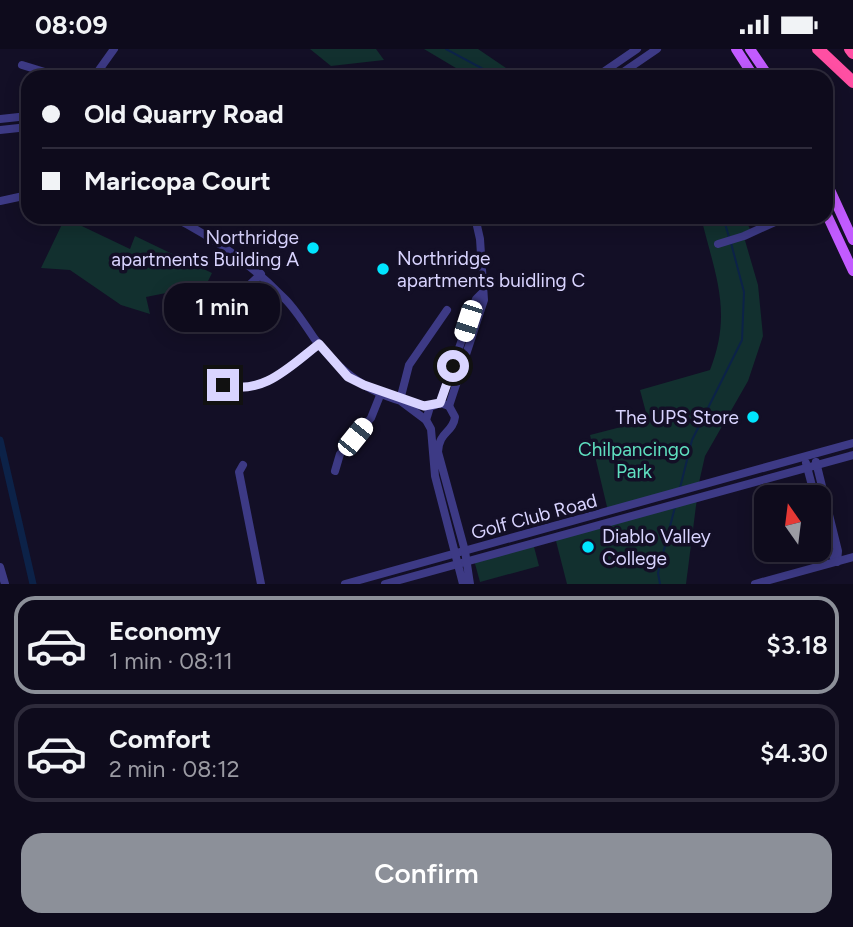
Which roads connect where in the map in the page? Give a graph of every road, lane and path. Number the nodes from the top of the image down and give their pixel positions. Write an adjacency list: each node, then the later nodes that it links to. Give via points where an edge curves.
1 (114, 49): 8 (street)
2 (657, 49): 11 (street)
3 (818, 49): 14 (highway)
4 (740, 50): 12 (main road); 13 (main road)
5 (633, 52): 9 (street); 10 (street)
6 (22, 65): 7 (street)
7 (38, 70)
8 (99, 70)
9 (606, 70)
10 (621, 70)
11 (626, 70)
12 (750, 70)
13 (761, 70)
14 (853, 82)
15 (21, 117): 16 (street)
16 (0, 120)
17 (21, 128): 18 (street)
18 (0, 130)
19 (21, 196): 20 (street)
20 (0, 201)
21 (833, 203): 26 (main road)
22 (185, 224): 29 (street)
23 (476, 224): 36 (street, via 484,300)
24 (770, 224): 27 (street)
25 (831, 224): 28 (main road)
26 (853, 240)
27 (718, 244)
28 (853, 271)
29 (261, 274): 31 (street); 32 (street, via 289,302)
30 (447, 310): 35 (street, via 409,365)
31 (208, 325)
32 (319, 344): 33 (street, via 270,383 238,389); 34 (street, via 348,377)
33 (223, 385)
34 (381, 393): 35 (street); 45 (street, via 370,418 340,454)
35 (400, 400): 37 (street); 38 (street)
36 (445, 404): 37 (street); 39 (street, via 455,420)
37 (430, 407): 38 (street)
38 (429, 424): 39 (street); 49 (street, via 432,462)
39 (444, 432): 47 (street, via 439,459)
40 (853, 443): 42 (street, Golf Club Road)
41 (853, 455): 44 (street, Golf Club Road)
42 (809, 456): 44 (street); 47 (street, Golf Club Road)
43 (243, 465): 55 (street, via 239,472)
44 (812, 467): 46 (street); 51 (street, via 838,551); 52 (street, Golf Club Road)
45 (335, 471)
46 (814, 485)
47 (465, 551): 49 (street, Golf Club Road); 52 (street)
48 (831, 553): 51 (street)
49 (454, 554): 52 (street); 56 (street, Golf Club Road)
50 (853, 558): 51 (street)
51 (837, 562): 60 (street)
52 (462, 563): 57 (street, Golf Club Road); 58 (street); 59 (street)
53 (0, 567): 54 (street)
54 (5, 584)
55 (261, 584)
56 (345, 584)
57 (385, 584)
58 (463, 584)
59 (471, 584)
60 (755, 584)

